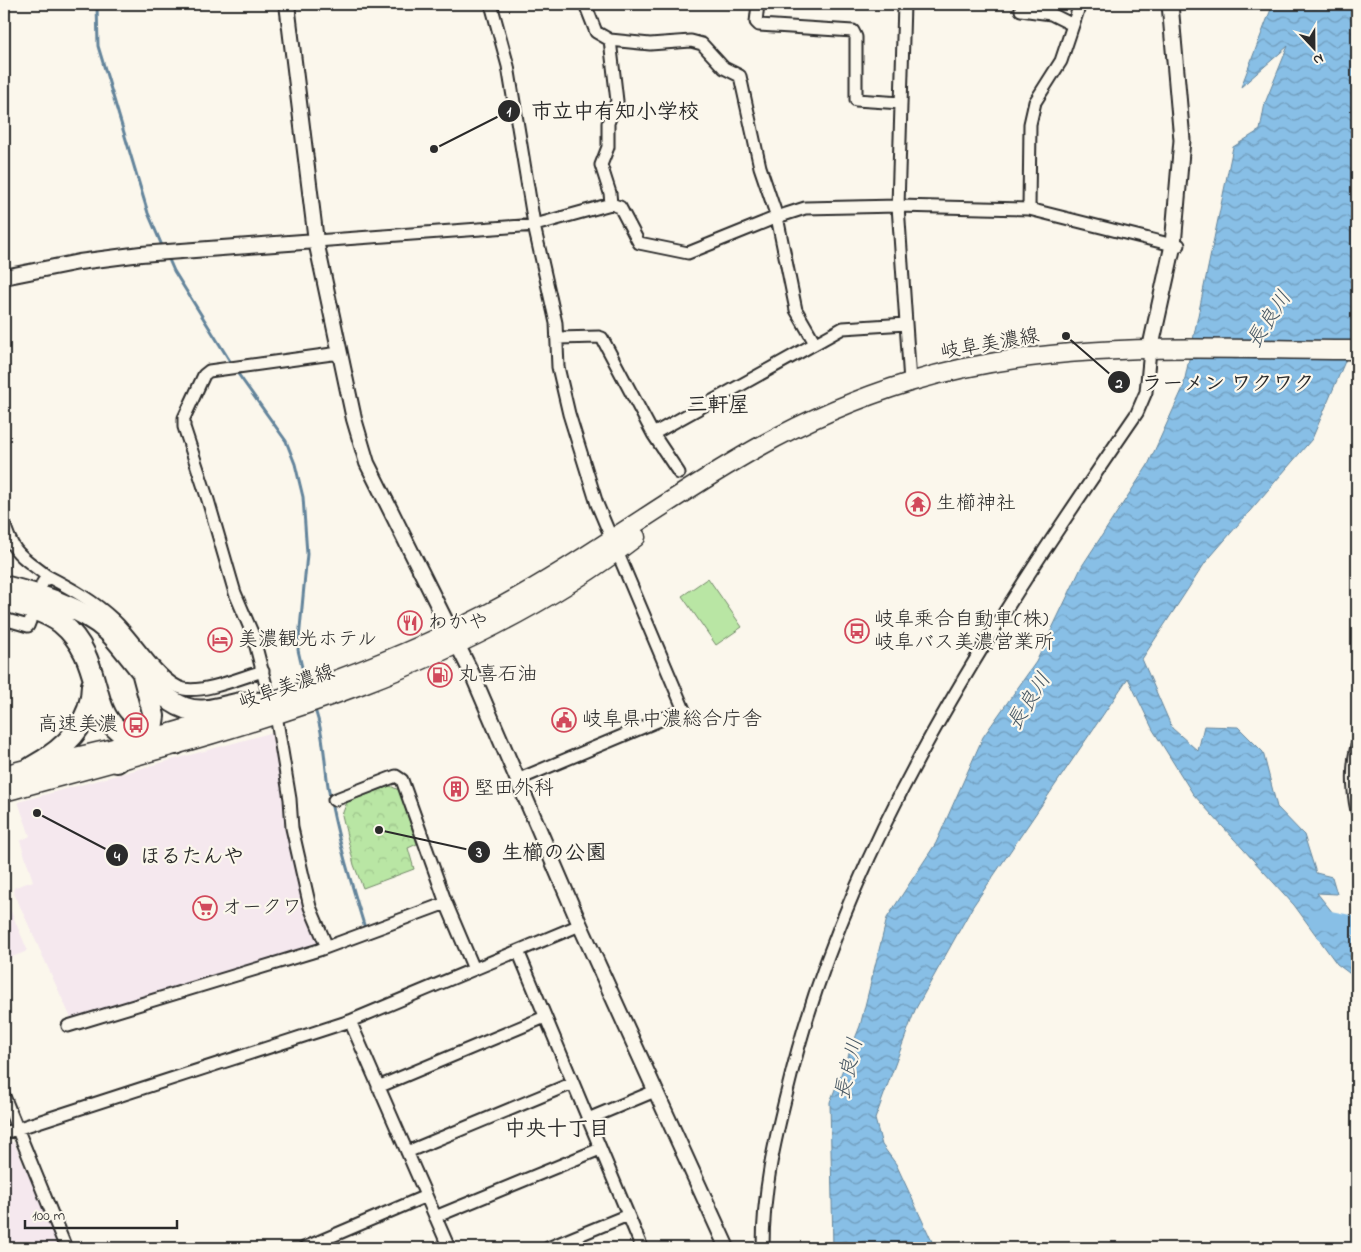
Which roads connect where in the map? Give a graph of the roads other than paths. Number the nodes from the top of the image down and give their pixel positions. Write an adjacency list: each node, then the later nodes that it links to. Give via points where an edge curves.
1 (287, 4): 17 (street)
2 (491, 4): 16 (street, via 508,66)
3 (585, 4): 10 (street, via 596,32)
4 (758, 4): 11 (street, via 756,22 759,25 853,31 856,37 856,100)
5 (904, 4): 11 (street)
6 (1021, 4): 9 (street, via 1021,10 1051,14)
7 (1080, 4): 9 (street)
8 (1170, 4): 18 (main road, via 1182,140)
9 (1073, 25): 14 (street, via 1060,61 1036,102 1032,117)
10 (610, 40): 12 (street, via 617,101 608,123 608,147 601,165); 15 (street, via 650,44 691,41 702,44 724,68 740,76 760,167)
11 (901, 104): 13 (street)
12 (611, 204): 15 (street, via 620,207 639,243 688,253); 16 (street)
13 (898, 206): 14 (street); 15 (street, via 815,206); 20 (street)
14 (1029, 209): 18 (street)
15 (777, 217): 22 (street, via 796,310)
16 (535, 225): 17 (street); 21 (street)
17 (316, 241): 19 (street, via 79,262); 25 (street)
18 (1176, 245): 23 (main road)
19 (4, 277)
20 (906, 324): 22 (street, via 843,328); 26 (street)
21 (557, 338): 27 (street, via 602,338); 30 (street, via 558,367 569,414 597,504)
22 (816, 343): 27 (street)
23 (1150, 350): 24 (main road, 岐阜美濃線); 26 (main road, 岐阜美濃線, via 1066,354 981,365); 76 (street, via 1146,392 1138,412 1007,606 933,734 880,834 844,913 806,1016 769,1164)
24 (1357, 350)
25 (340, 355): 35 (street, via 367,463); 38 (street, via 209,371 204,375 184,418 235,593 253,635)
26 (910, 382): 30 (main road, 岐阜美濃線, via 836,409 757,447 686,492)
27 (653, 434): 28 (street)
28 (679, 473)
29 (4, 523): 38 (street, via 16,553 44,580 88,597 138,644 170,683 184,689 199,689)
30 (614, 546): 35 (main road, 岐阜美濃線, via 571,583); 46 (street, via 684,710)
31 (4, 586): 36 (highway, via 50,600 89,618 111,634)
32 (4, 601): 37 (highway, via 30,608 61,623 82,648)
33 (4, 619): 34 (street, via 28,626)
34 (30, 621)
35 (454, 637): 39 (main road, 岐阜美濃線, via 358,686); 46 (street)
36 (138, 666): 39 (highway, via 175,704 187,709 202,711 243,703); 40 (highway, via 146,682 154,716 152,729)
37 (92, 671): 40 (highway, via 100,705 114,729); 44 (highway, via 92,689 84,719 65,746)
38 (263, 671): 39 (street)
39 (270, 706): 40 (main road, 岐阜美濃線); 41 (main road, 岐阜美濃線); 52 (street, via 310,906)
40 (138, 742): 41 (highway); 43 (highway); 44 (main road, 岐阜美濃線)
41 (176, 744): 43 (main road, 岐阜美濃線)
42 (1357, 745): 49 (street, via 1353,790)
43 (117, 762): 47 (main road, 岐阜美濃線)
44 (32, 767): 45 (main road, 岐阜美濃線)
45 (4, 775)
46 (518, 780): 51 (street)
47 (4, 792)
48 (334, 800): 50 (street, via 396,776 402,780)
49 (1357, 811)
50 (446, 903): 52 (street); 54 (street)
51 (580, 925): 53 (street); 60 (street)
52 (327, 947): 57 (street)
53 (518, 950): 54 (street); 55 (street)
54 (474, 969): 56 (street)
55 (545, 1017): 58 (street); 59 (street)
56 (350, 1021): 59 (street); 63 (street)
57 (68, 1026)
58 (573, 1083): 62 (street); 66 (street)
59 (378, 1086): 66 (street)
60 (655, 1091): 62 (street); 75 (street)
61 (4, 1096): 63 (street)
62 (588, 1119): 65 (street)
63 (18, 1129): 64 (street); 70 (street)
64 (4, 1133)
65 (600, 1149): 68 (street); 69 (street)
66 (407, 1152): 67 (street)
67 (426, 1196): 69 (street); 71 (street)
68 (628, 1215): 73 (street); 74 (street)
69 (435, 1217): 72 (street)
70 (66, 1248)
71 (304, 1248)
72 (448, 1248)
73 (548, 1248)
74 (642, 1248)
75 (727, 1248)
76 (763, 1248)

